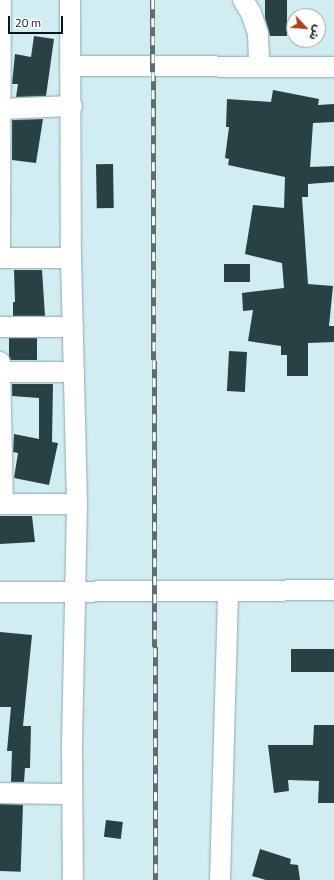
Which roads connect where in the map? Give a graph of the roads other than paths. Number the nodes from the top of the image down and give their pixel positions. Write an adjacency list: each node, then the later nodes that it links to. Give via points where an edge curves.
1 (1, 0): 8 (street)
2 (70, 0): 4 (street)
3 (243, 0): 5 (street, via 258,33)
4 (70, 66): 5 (street); 7 (street)
5 (259, 67): 6 (street)
6 (334, 67)
7 (72, 106): 8 (street); 11 (street)
8 (1, 109): 9 (street)
9 (0, 246)
10 (0, 258): 11 (street)
11 (71, 258): 13 (street)
12 (0, 327): 13 (street)
13 (74, 327): 16 (street)
14 (0, 362): 15 (street)
15 (0, 372): 16 (street); 17 (street)
16 (74, 372): 18 (street)
17 (1, 504): 18 (street)
18 (77, 504): 22 (street)
19 (334, 590): 20 (street)
20 (228, 591): 22 (street); 26 (street)
21 (0, 592): 22 (street)
22 (76, 593): 24 (street)
23 (0, 793): 24 (street)
24 (72, 794): 25 (street)
25 (73, 880)
26 (220, 880)

